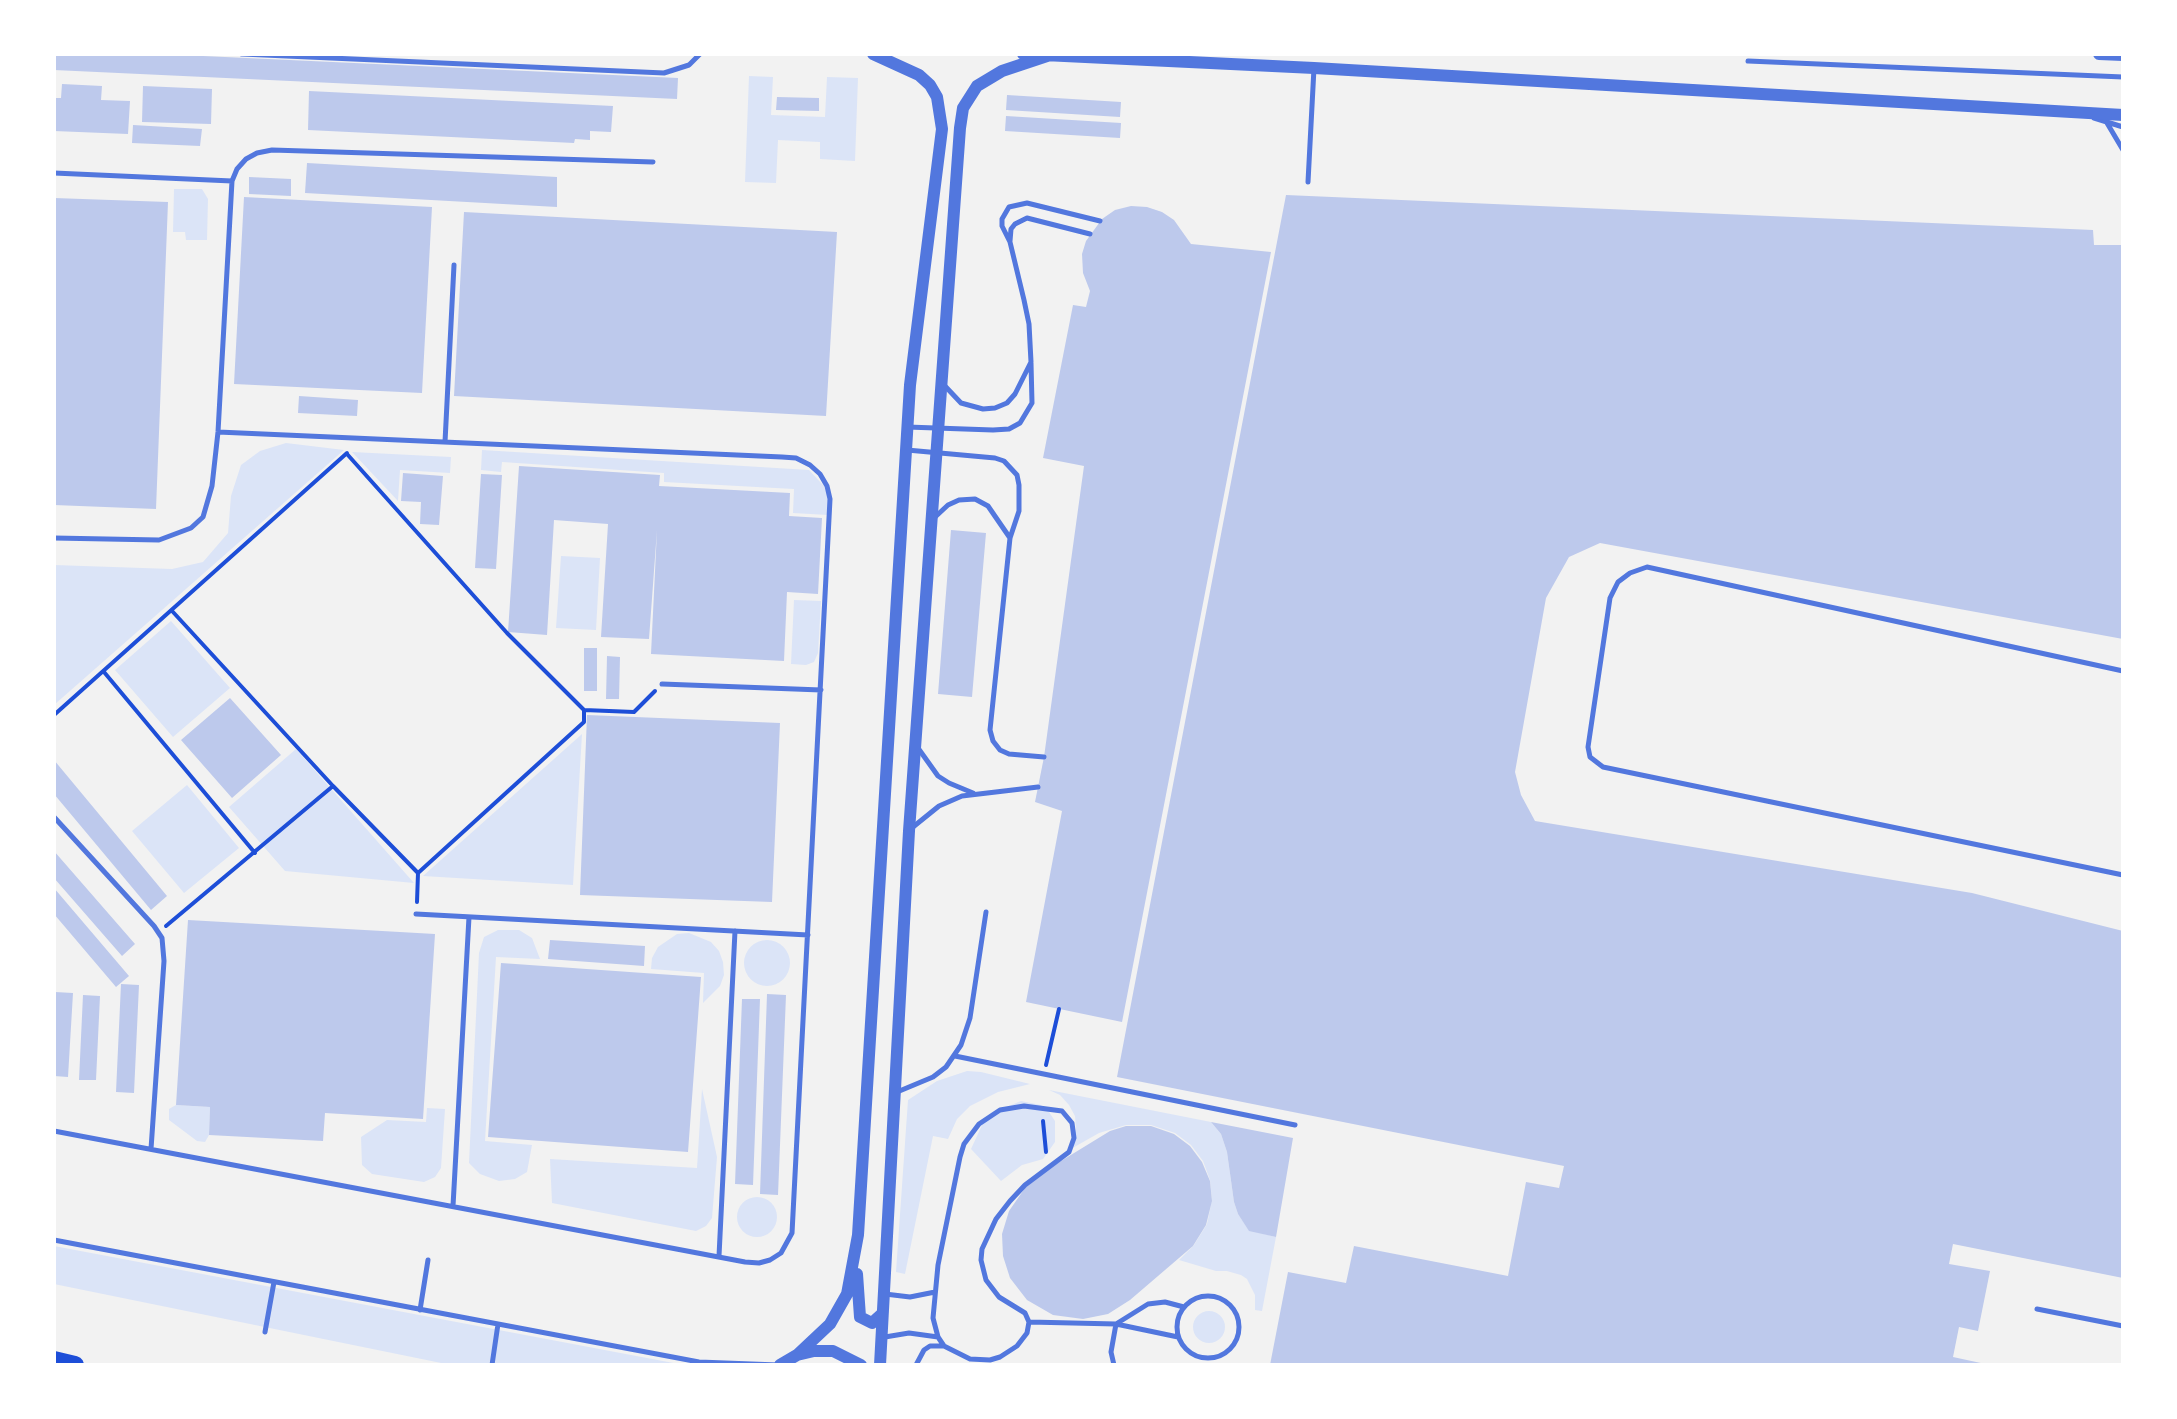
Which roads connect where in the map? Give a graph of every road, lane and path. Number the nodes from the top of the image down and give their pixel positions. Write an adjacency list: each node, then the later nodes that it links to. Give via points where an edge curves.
1 (242, 54): 2 (lane, via 664,73 689,65)
2 (700, 54)
3 (873, 54): 26 (street, via 919,75 930,85 940,111 940,150)
4 (1023, 54): 6 (street)
5 (2099, 54): 7 (street)
6 (1050, 55): 9 (street); 25 (street, via 988,77 963,108)
7 (2123, 55)
8 (1748, 61): 10 (lane)
9 (1314, 68): 11 (street); 19 (lane)
10 (2123, 77)
11 (2078, 112): 12 (street); 13 (lane)
12 (2123, 115)
13 (2106, 122): 14 (lane); 15 (lane)
14 (2123, 127)
15 (2123, 150)
16 (653, 162): 18 (lane, via 272,150 246,159)
17 (54, 173): 18 (lane)
18 (232, 181): 28 (lane)
19 (1308, 182)
20 (1100, 221): 22 (lane, via 1015,204 1002,219)
21 (1090, 234): 22 (lane, via 1027,218 1011,229)
22 (1010, 242): 24 (lane, via 1029,324)
23 (454, 265): 29 (lane)
24 (1031, 362): 25 (lane, via 1015,394 995,408 961,403); 27 (lane, via 1032,403 1020,423 1009,429)
25 (941, 382): 27 (street)
26 (907, 427): 27 (lane); 30 (street)
27 (937, 429): 31 (street)
28 (218, 432): 29 (lane); 33 (lane, via 208,502 203,517 191,528 159,540)
29 (445, 442): 39 (lane, via 782,457 810,465 827,486 830,499)
30 (906, 450): 31 (lane); 64 (street)
31 (936, 452): 32 (street); 34 (lane, via 995,458 1011,467 1019,498)
32 (931, 522): 34 (lane, via 948,505 975,499 988,506); 42 (street)
33 (54, 538)
34 (1010, 538): 43 (lane, via 990,730 1000,750)
35 (173, 612): 37 (path); 40 (path, via 347,454 507,633); 44 (path)
36 (2123, 671): 51 (lane, via 1647,567 1618,582 1610,598 1588,747 1590,757 1603,767)
37 (104, 672): 41 (path); 49 (path)
38 (662, 684): 39 (lane); 40 (path, via 634,712)
39 (821, 690): 57 (lane)
40 (584, 710): 50 (path, via 584,722)
41 (54, 715)
42 (916, 742): 46 (lane, via 938,776); 48 (street)
43 (1044, 757)
44 (333, 786): 49 (path); 50 (path)
45 (1038, 787): 46 (lane)
46 (974, 793): 48 (lane, via 939,806)
47 (54, 817): 56 (lane)
48 (909, 831): 59 (street)
49 (255, 853): 56 (path)
50 (418, 873): 53 (path)
51 (2123, 875)
52 (986, 912): 58 (lane, via 970,1018)
53 (416, 914): 54 (lane)
54 (469, 917): 55 (lane); 63 (lane)
55 (735, 931): 57 (lane); 66 (lane)
56 (159, 932): 62 (lane, via 164,961)
57 (808, 935): 66 (lane, via 792,1233 781,1253 770,1260)
58 (955, 1056): 59 (lane, via 933,1077); 60 (lane)
59 (896, 1092): 70 (street)
60 (1295, 1125)
61 (54, 1131): 62 (lane)
62 (151, 1149): 63 (lane)
63 (453, 1206): 66 (lane)
64 (858, 1235): 74 (street, via 858,1313 868,1323); 84 (street, via 847,1294 830,1324)
65 (54, 1240): 68 (lane)
66 (719, 1256)
67 (428, 1260): 73 (lane)
68 (274, 1282): 73 (lane); 79 (lane)
69 (935, 1292): 70 (lane, via 910,1297); 75 (lane, via 960,1157 971,1133 1000,1110 1054,1108 1072,1123 1072,1146 1010,1201 986,1239 981,1260 991,1289 1025,1313); 80 (lane)
70 (884, 1293): 74 (street)
71 (1184, 1307): 77 (lane, via 1148,1304); 81 (lane, via 1178,1316); 81 (lane, via 1206,1296 1222,1299 1234,1310 1239,1334 1224,1354 1208,1358 1192,1354)
72 (2037, 1309): 78 (lane)
73 (420, 1310): 76 (lane)
74 (882, 1314): 82 (street)
75 (1029, 1322): 77 (lane); 83 (lane, via 1017,1346 990,1360 970,1359)
76 (498, 1324): 86 (lane); 88 (lane)
77 (1116, 1324): 81 (lane); 94 (lane)
78 (2123, 1326)
79 (265, 1332)
80 (938, 1337): 82 (lane, via 909,1333); 83 (lane)
81 (1178, 1337)
82 (880, 1338): 92 (street)
83 (944, 1346): 93 (lane, via 924,1350)
84 (797, 1355): 90 (street); 91 (street, via 833,1351)
85 (54, 1360): 87 (highway)
86 (699, 1362): 89 (lane); 90 (lane)
87 (75, 1365)
88 (492, 1365)
89 (706, 1365)
90 (779, 1365)
91 (861, 1365)
92 (880, 1365)
93 (916, 1365)
94 (1114, 1365)

